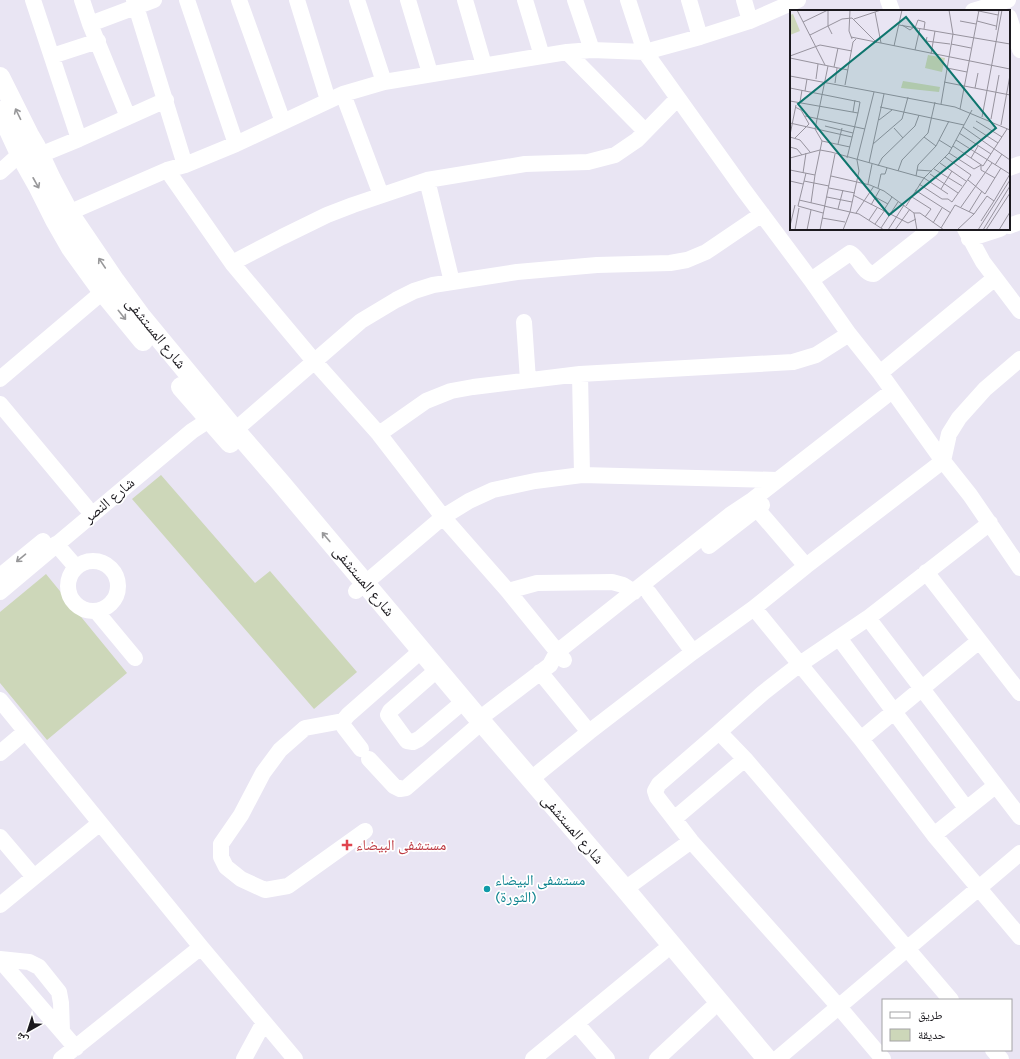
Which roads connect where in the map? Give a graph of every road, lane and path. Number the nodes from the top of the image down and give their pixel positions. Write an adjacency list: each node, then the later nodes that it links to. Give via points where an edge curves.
1 (33, 0): 30 (street)
2 (82, 0): 23 (street)
3 (154, 0): 17 (street)
4 (187, 0): 45 (street)
5 (239, 0): 42 (street)
6 (296, 0): 39 (street)
7 (358, 0): 35 (street)
8 (408, 0): 33 (street)
9 (465, 0): 32 (street)
10 (525, 0): 31 (street)
11 (575, 0): 26 (street)
12 (628, 0): 29 (street)
13 (689, 0): 24 (street)
14 (744, 0): 21 (street)
15 (798, 0): 21 (street)
16 (888, 0): 19 (street)
17 (135, 3): 23 (street); 38 (street)
18 (1005, 3): 20 (street)
19 (892, 10)
20 (977, 10)
21 (750, 21): 24 (street)
22 (1010, 21): 27 (street)
23 (90, 24): 25 (street)
24 (700, 37): 29 (street)
25 (98, 41): 30 (street); 41 (street)
26 (592, 50): 28 (street); 29 (street)
27 (1018, 51)
28 (567, 52): 31 (street); 43 (street)
29 (645, 52): 37 (street)
30 (52, 56): 44 (street)
31 (542, 56): 32 (street)
32 (484, 65): 33 (street)
33 (430, 73): 35 (street)
34 (0, 77): 46 (main road, شارع المستشفى, one-way to 34)
35 (384, 82): 36 (street)
36 (343, 94): 39 (street); 52 (street)
37 (678, 98): 43 (street); 53 (street)
38 (166, 100): 41 (street); 48 (street)
39 (328, 100): 42 (street)
40 (0, 111): 46 (main road, شارع المستشفى)
41 (128, 117): 44 (street)
42 (283, 122): 45 (street)
43 (645, 131): 51 (street, via 637,140 615,155 588,162 525,164)
44 (79, 139): 46 (street)
45 (236, 144): 48 (street)
46 (28, 147): 47 (street); 50 (street); 54 (main road, شارع المستشفى, via 51,179)
47 (0, 157)
48 (185, 164): 49 (street)
49 (167, 170): 54 (street); 60 (street)
50 (0, 172)
51 (427, 180): 52 (street); 63 (street)
52 (381, 195): 60 (street, via 327,215)
53 (762, 214): 62 (street); 63 (street, via 706,252 670,264 597,265 517,272)
54 (62, 216): 64 (main road, شارع المستشفى)
55 (1020, 222): 56 (street)
56 (1010, 226)
57 (930, 230): 62 (street, via 874,274 869,273 850,253)
58 (993, 230): 59 (street)
59 (967, 234): 61 (street)
60 (232, 263): 69 (street)
61 (995, 278): 65 (street); 70 (street)
62 (811, 280): 67 (street)
63 (452, 282): 69 (street, via 414,291 378,309)
64 (108, 286): 72 (street); 76 (main road, شارع المستشفى, via 140,315)
65 (1020, 311)
66 (524, 322): 73 (street)
67 (848, 334): 70 (street); 71 (street, via 816,355 793,362)
68 (1020, 359): 79 (street, via 986,389 959,418 949,434)
69 (314, 360): 77 (street); 78 (street)
70 (880, 373): 74 (street)
71 (580, 374): 73 (street); 80 (street)
72 (0, 379)
73 (528, 380): 78 (street, via 451,391 426,402)
74 (895, 395): 79 (street); 81 (street); 83 (street)
75 (0, 404): 82 (street)
76 (209, 409): 77 (main road, شارع المستشفى); 82 (street, شارع النصر); 86 (street, شارع النصر, via 192,431)
77 (230, 434): 93 (main road, شارع المستشفى)
78 (379, 434): 84 (street)
79 (943, 461): 85 (street); 88 (street)
80 (582, 475): 81 (street); 84 (street, via 493,490)
81 (778, 480): 96 (street, via 730,515)
82 (86, 508): 87 (street, شارع النصر)
83 (757, 509): 88 (street); 96 (street)
84 (443, 517): 93 (street); 94 (street)
85 (990, 523): 90 (street); 91 (street)
86 (56, 544): 87 (street, شارع النصر); 89 (street)
87 (39, 551): 92 (street, شارع النصر, one-way to 92); 95 (street, شارع النصر)
88 (806, 566): 97 (street)
89 (76, 567): 98 (street, via 69,578 68,590 73,602 83,610); 98 (street, via 87,562 98,562 109,567 116,576 118,588 114,599 106,608)
90 (1020, 568)
91 (926, 572): 99 (street); 101 (street)
92 (0, 575)
93 (361, 587): 103 (main road, شارع المستشفى); 114 (main road, شارع المستشفى)
94 (508, 591): 96 (street, via 537,583 612,582); 105 (street)
95 (0, 592)
96 (641, 592): 102 (street); 105 (street)
97 (754, 608): 102 (street); 106 (street)
98 (96, 611): 104 (street)
99 (868, 618): 100 (street); 108 (street)
100 (839, 638): 106 (street); 112 (street)
101 (979, 641): 108 (street); 109 (street)
102 (693, 652): 116 (street)
103 (414, 657): 107 (main road, شارع المستشفى); 113 (street)
104 (135, 658)
105 (553, 662): 114 (street); 116 (street)
106 (800, 664): 117 (street); 118 (street)
107 (430, 676): 111 (main road, شارع المستشفى); 111 (street, via 388,715 407,741 419,739)
108 (922, 689): 112 (street); 122 (street)
109 (1020, 693)
110 (0, 700): 115 (street)
111 (457, 707): 114 (main road, شارع المستشفى)
112 (894, 711): 118 (street); 123 (street)
113 (343, 721): 114 (street, via 344,727 365,754 394,786 400,789 406,788); 127 (street, via 305,728 280,750 263,773 241,815 221,844 221,857 226,867 241,880 265,890 288,886)
114 (477, 724): 121 (main road, شارع المستشفى); 139 (main road, شارع المستشفى)
115 (25, 732): 119 (street); 126 (street)
116 (589, 732): 121 (street)
117 (719, 732): 120 (street); 125 (street, via 659,784 655,791)
118 (861, 739): 128 (street)
119 (0, 753)
120 (745, 759): 125 (street); 138 (street)
121 (531, 779): 134 (main road, شارع المستشفى)
122 (995, 786): 123 (street); 124 (street)
123 (966, 808): 128 (street)
124 (1020, 817)
125 (674, 819): 130 (street)
126 (100, 823): 132 (street); 137 (street)
127 (365, 831)
128 (934, 835): 133 (street)
129 (0, 837): 132 (street)
130 (691, 841): 134 (street); 142 (street)
131 (1020, 853): 133 (street)
132 (34, 877): 135 (street)
133 (978, 887): 136 (street); 138 (street)
134 (625, 888): 157 (main road, شارع المستشفى)
135 (0, 905)
136 (1020, 937)
137 (201, 947): 144 (street); 147 (street)
138 (907, 949): 141 (street); 142 (street)
139 (663, 952): 143 (main road, شارع المستشفى); 145 (street)
140 (0, 959): 146 (street); 146 (street, via 29,962 38,967 59,992)
141 (950, 999)
142 (839, 1007): 158 (street); 159 (street)
143 (711, 1009): 155 (street); 156 (main road, شارع المستشفى)
144 (264, 1022): 148 (street); 151 (street)
145 (576, 1024): 153 (street); 154 (street)
146 (62, 1031): 147 (street)
147 (76, 1048): 150 (street)
148 (283, 1051): 152 (street)
149 (995, 1051): 160 (street)
150 (61, 1059)
151 (244, 1059)
152 (295, 1059)
153 (533, 1059)
154 (607, 1059)
155 (657, 1059)
156 (751, 1059)
157 (767, 1059)
158 (776, 1059)
159 (883, 1059)
160 (1001, 1059)

